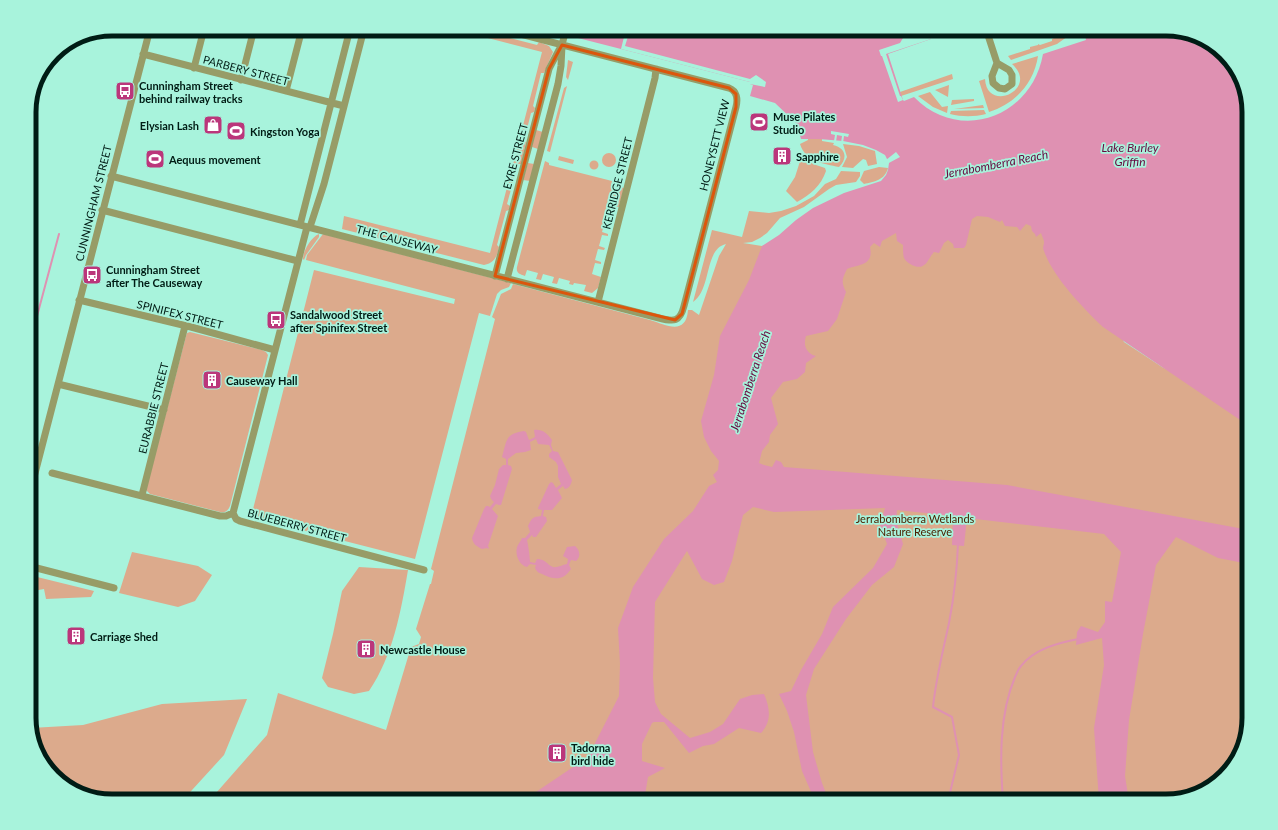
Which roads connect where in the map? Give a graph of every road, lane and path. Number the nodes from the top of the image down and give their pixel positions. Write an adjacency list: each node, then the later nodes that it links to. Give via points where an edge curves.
1 (148, 36): 11 (street, CUNNINGHAM STREET)
2 (202, 36): 13 (street)
3 (252, 36): 15 (street)
4 (300, 36): 16 (street)
5 (348, 36): 17 (street)
6 (362, 36): 18 (street)
7 (528, 36): 10 (street, HONEYSETT VIEW)
8 (564, 36): 10 (street, EYRE STREET)
9 (988, 36): 12 (street)
10 (562, 45): 14 (street, HONEYSETT VIEW); 23 (street, EYRE STREET, via 549,70); 24 (street, EYRE STREET, via 558,84)
11 (143, 54): 13 (street, PARBERY STREET); 19 (street, CUNNINGHAM STREET)
12 (997, 63)
13 (194, 68): 15 (street, PARBERY STREET)
14 (656, 69): 26 (street, KERRIDGE STREET, via 654,86); 27 (street, HONEYSETT VIEW, via 730,88 735,92 737,100 684,306)
15 (241, 80): 16 (street, PARBERY STREET)
16 (286, 91): 17 (street, PARBERY STREET)
17 (331, 103): 18 (street, PARBERY STREET); 21 (street)
18 (344, 106): 21 (street, via 324,184)
19 (111, 176): 20 (street, CUNNINGHAM STREET); 21 (street, THE CAUSEWAY)
20 (102, 210): 22 (street); 25 (street, CUNNINGHAM STREET)
21 (306, 226): 22 (street); 23 (street, THE CAUSEWAY)
22 (298, 262): 29 (street)
23 (495, 276): 24 (street, THE CAUSEWAY)
24 (507, 279): 26 (street, THE CAUSEWAY)
25 (79, 300): 28 (street, SPINIFEX STREET); 30 (street, CUNNINGHAM STREET)
26 (598, 302): 27 (street, THE CAUSEWAY, via 664,320)
27 (676, 320)
28 (185, 326): 29 (street, SPINIFEX STREET); 31 (street, EURABBIE STREET)
29 (275, 350): 35 (street)
30 (58, 384): 31 (street); 32 (street, CUNNINGHAM STREET)
31 (164, 410): 34 (street, EURABBIE STREET)
32 (36, 468)
33 (52, 473): 34 (street, BLUEBERRY STREET)
34 (142, 496): 35 (street, BLUEBERRY STREET, via 221,516)
35 (234, 513): 37 (street, BLUEBERRY STREET, via 237,520 248,524)
36 (36, 568): 38 (street)
37 (424, 570)
38 (114, 588)

